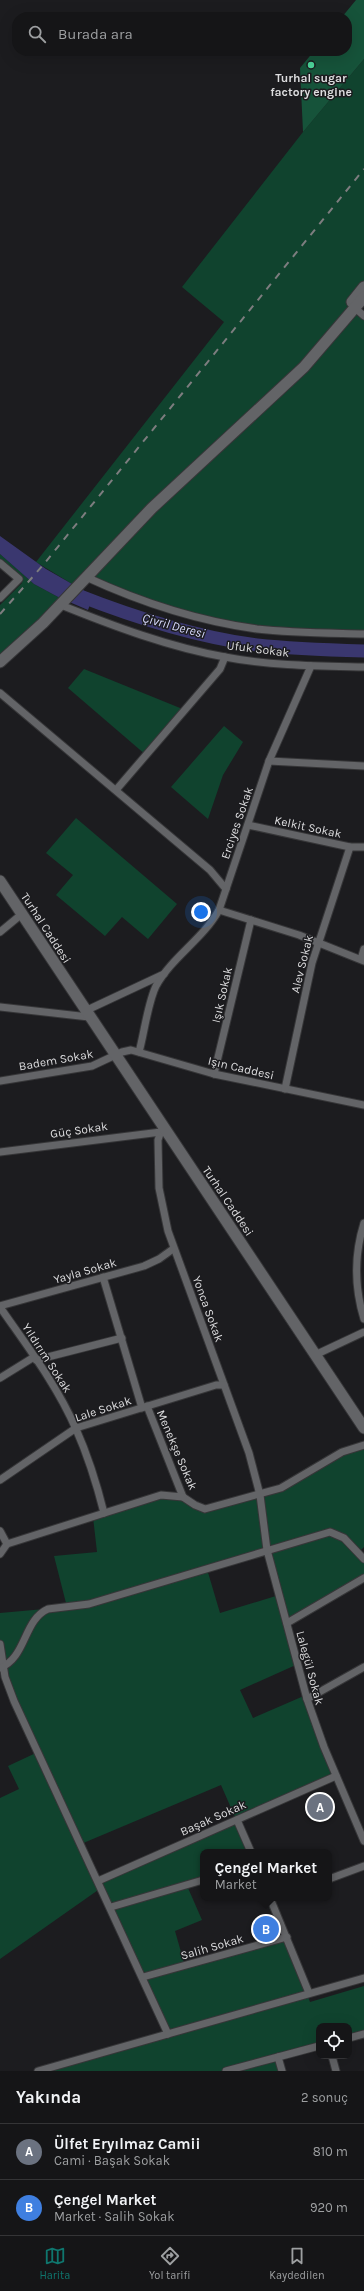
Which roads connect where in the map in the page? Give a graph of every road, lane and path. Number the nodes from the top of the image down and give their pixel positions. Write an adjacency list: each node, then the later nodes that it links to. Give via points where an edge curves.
1 (364, 288): 5 (street, via 312,349 228,427)
2 (364, 297): 3 (street)
3 (355, 308): 4 (street); 5 (street, via 304,367)
4 (364, 316)
5 (152, 508): 7 (street)
6 (0, 563): 8 (street, via 18,579)
7 (83, 580): 9 (street); 10 (street, via 166,608 227,623 289,632)
8 (0, 598)
9 (63, 603): 11 (street, Ufuk Sokak, via 157,639); 12 (street)
10 (364, 634)
11 (225, 657): 13 (street, Ufuk Sokak); 18 (street, via 220,669)
12 (0, 662)
13 (311, 666): 14 (street, Ufuk Sokak); 16 (street, Erciyes Sokak)
14 (364, 668)
15 (0, 693): 18 (street)
16 (269, 761): 17 (street); 19 (street, Erciyes Sokak)
17 (364, 766)
18 (116, 790): 23 (street, via 210,870)
19 (248, 825): 20 (street, Kelkit Sokak); 23 (street, Erciyes Sokak)
20 (350, 847): 21 (street, Kelkit Sokak); 29 (street, Alev Sokak)
21 (364, 847)
22 (0, 881): 33 (street, Turhal Caddesi)
23 (226, 889): 25 (street, Erciyes Sokak)
24 (0, 893): 26 (street, Turhal Caddesi)
25 (219, 910): 27 (street); 32 (street, Erciyes Sokak, via 206,930)
26 (17, 918): 28 (street); 33 (street, Turhal Caddesi)
27 (251, 920): 29 (street); 38 (street, Işık Sokak)
28 (0, 932)
29 (318, 942): 31 (street); 40 (street, Alev Sokak)
30 (364, 949): 31 (street)
31 (362, 960)
32 (164, 974): 35 (street, Erciyes Sokak); 36 (street, Erciyes Sokak, via 156,988)
33 (70, 988): 35 (street, Turhal Caddesi)
34 (0, 1007): 35 (street)
35 (87, 1014): 37 (street, Turhal Caddesi)
36 (139, 1052): 37 (street, Işın Caddesi, via 127,1050); 38 (street, Işın Caddesi)
37 (115, 1055): 39 (street, Badem Sokak, via 92,1066); 42 (street, Turhal Caddesi)
38 (214, 1074): 40 (street, Işın Caddesi)
39 (0, 1081)
40 (285, 1089): 41 (street, Işın Caddesi)
41 (364, 1105)
42 (163, 1131): 43 (street, Güç Sokak); 45 (street, Yonca Sokak, via 158,1140 159,1188); 51 (street, Turhal Caddesi)
43 (0, 1152)
44 (364, 1223): 48 (street, via 357,1249 356,1277)
45 (174, 1249): 46 (street, Yayla Sokak, via 152,1263); 54 (street, Yonca Sokak)
46 (103, 1276): 47 (street, Yayla Sokak); 50 (street, Menekşe Sokak)
47 (0, 1307): 52 (street, Yıldırım Sokak)
48 (364, 1318)
49 (364, 1332): 51 (street)
50 (122, 1338): 52 (street); 55 (street, Menekşe Sokak)
51 (315, 1355): 57 (street, Turhal Caddesi)
52 (35, 1358): 53 (street); 56 (street, Yıldırım Sokak)
53 (0, 1378)
54 (224, 1385): 55 (street, Lale Sokak, via 216,1385); 60 (street, Yonca Sokak, via 249,1453)
55 (145, 1407): 56 (street, Lale Sokak); 61 (street, Menekşe Sokak)
56 (76, 1428): 59 (street, Lale Sokak); 62 (street, Yıldırım Sokak)
57 (364, 1428)
58 (364, 1445): 60 (street, Menekşe Sokak, via 342,1452 287,1486)
59 (0, 1480)
60 (260, 1495): 61 (street, Menekşe Sokak, via 205,1509); 65 (street, Lalegül Sokak)
61 (183, 1496): 62 (street, via 161,1495)
62 (104, 1513): 64 (street)
63 (0, 1532): 64 (street)
64 (7, 1544): 66 (street)
65 (267, 1550): 67 (street, via 330,1532 344,1538); 69 (street, Lalegül Sokak); 71 (street, via 89,1604 43,1611 33,1621 15,1657)
66 (0, 1554)
67 (364, 1559)
68 (364, 1578): 69 (street)
69 (287, 1623): 73 (street, Lalegül Sokak)
70 (0, 1644): 71 (street)
71 (1, 1667): 80 (street, via 14,1701)
72 (364, 1668): 73 (street)
73 (307, 1699): 74 (street, Lalegül Sokak)
74 (336, 1776): 75 (street, Başak Sokak); 76 (street, Lalegül Sokak)
75 (237, 1820): 77 (street); 80 (street, Başak Sokak)
76 (364, 1840)
77 (249, 1849)
78 (364, 1866): 79 (street)
79 (332, 1878)
80 (98, 1881): 83 (street)
81 (200, 1881): 83 (street)
82 (274, 1901): 84 (street)
83 (111, 1907): 85 (street)
84 (287, 1937): 85 (street, Salih Sokak); 87 (street)
85 (143, 1977): 88 (street)
86 (364, 1978): 87 (street)
87 (309, 1993): 88 (street)
88 (168, 2034): 94 (street)
89 (364, 2034): 90 (street)
90 (352, 2037)
91 (316, 2047): 92 (street)
92 (278, 2057): 95 (street); 96 (street)
93 (333, 2059): 97 (street)
94 (38, 2071)
95 (226, 2071)
96 (282, 2071)
97 (336, 2071)

